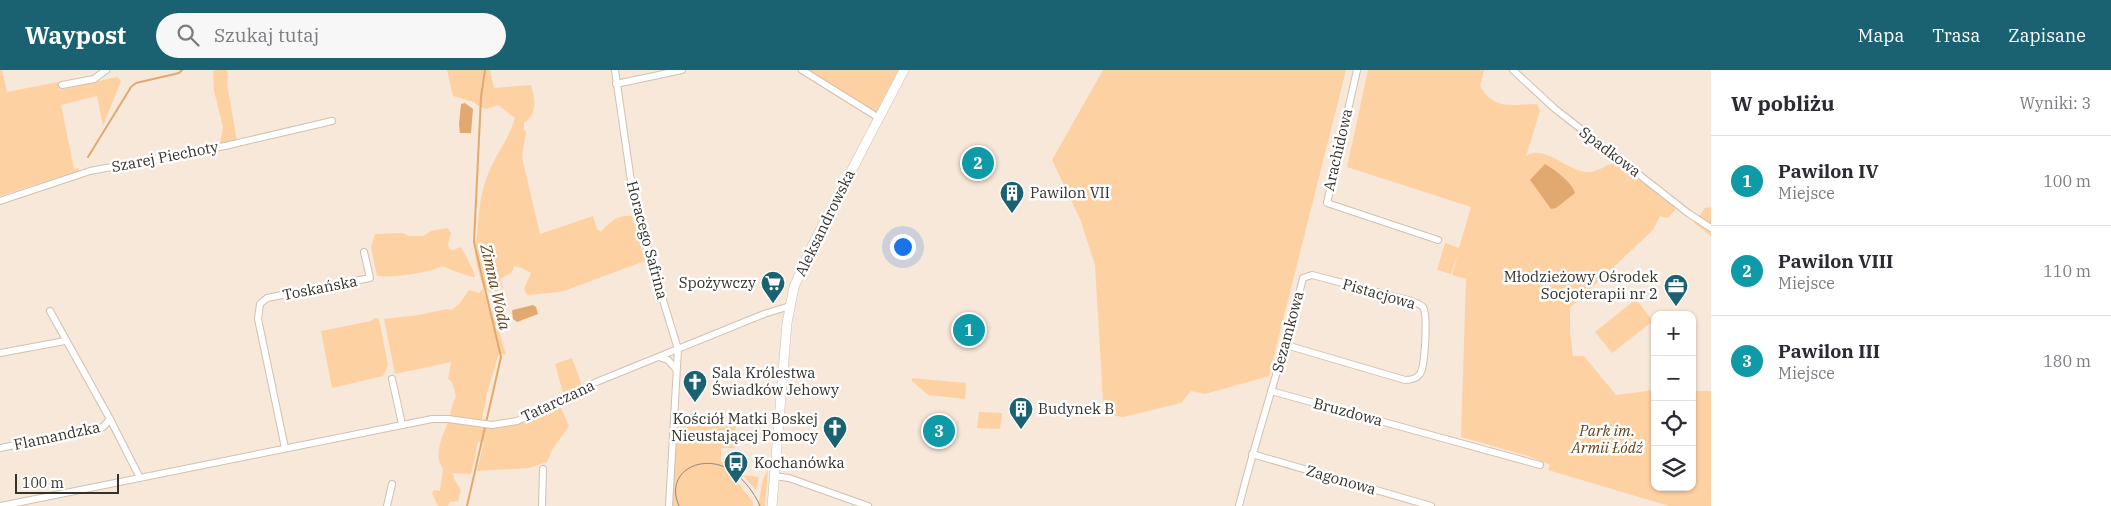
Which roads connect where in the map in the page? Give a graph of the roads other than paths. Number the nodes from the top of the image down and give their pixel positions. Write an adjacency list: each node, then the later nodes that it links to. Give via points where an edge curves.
1 (106, 70): 9 (street, via 94,78)
2 (615, 70): 8 (street, Horacego Safrina)
3 (682, 70): 8 (street)
4 (802, 70): 10 (street)
5 (904, 70): 10 (main road, Aleksandrowska)
6 (1357, 70): 14 (street, Arachidowa, via 1328,203)
7 (1513, 70): 13 (street, Spadkowa, via 1554,108)
8 (616, 84): 21 (street, Horacego Safrina, via 635,209)
9 (62, 85)
10 (879, 118): 17 (main road, Aleksandrowska, via 805,260)
11 (332, 121): 12 (street, Szarej Piechoty, via 90,172)
12 (0, 201)
13 (1711, 228)
14 (1438, 240)
15 (364, 252): 30 (street, Toskańska, via 370,278 267,298 260,304 258,318)
16 (1308, 275): 20 (street, Sezamkowa, via 1303,278); 20 (street, Pistacjowa, via 1421,305 1426,318 1422,368 1417,377 1406,380)
17 (790, 306): 21 (street, Tatarczana); 34 (main road, Aleksandrowska)
18 (50, 311): 19 (street, Flamandzka)
19 (65, 341): 22 (street); 27 (street, Flamandzka)
20 (1286, 345): 26 (street, Sezamkowa)
21 (678, 349): 23 (street, Tatarczana); 24 (street)
22 (0, 353)
23 (659, 357): 24 (street, via 668,360); 28 (street, Tatarczana, via 567,395 526,418 492,425 440,418)
24 (676, 369): 40 (street)
25 (392, 379): 28 (street)
26 (1271, 391): 31 (street); 32 (street, Bruzdowa)
27 (110, 419): 29 (street, Flamandzka, via 103,427); 35 (street)
28 (402, 424): 30 (street, Tatarczana)
29 (0, 448)
30 (285, 448): 35 (street, Tatarczana)
31 (1252, 454): 43 (street); 44 (street, Zagonowa)
32 (1540, 465)
33 (543, 469): 39 (street)
34 (774, 476): 41 (main road, Aleksandrowska); 42 (street, via 789,478)
35 (140, 478): 37 (street, Tatarczana)
36 (392, 484): 38 (street)
37 (1, 506)
38 (387, 506)
39 (542, 506)
40 (669, 506)
41 (772, 506)
42 (868, 506)
43 (1239, 506)
44 (1431, 506)

